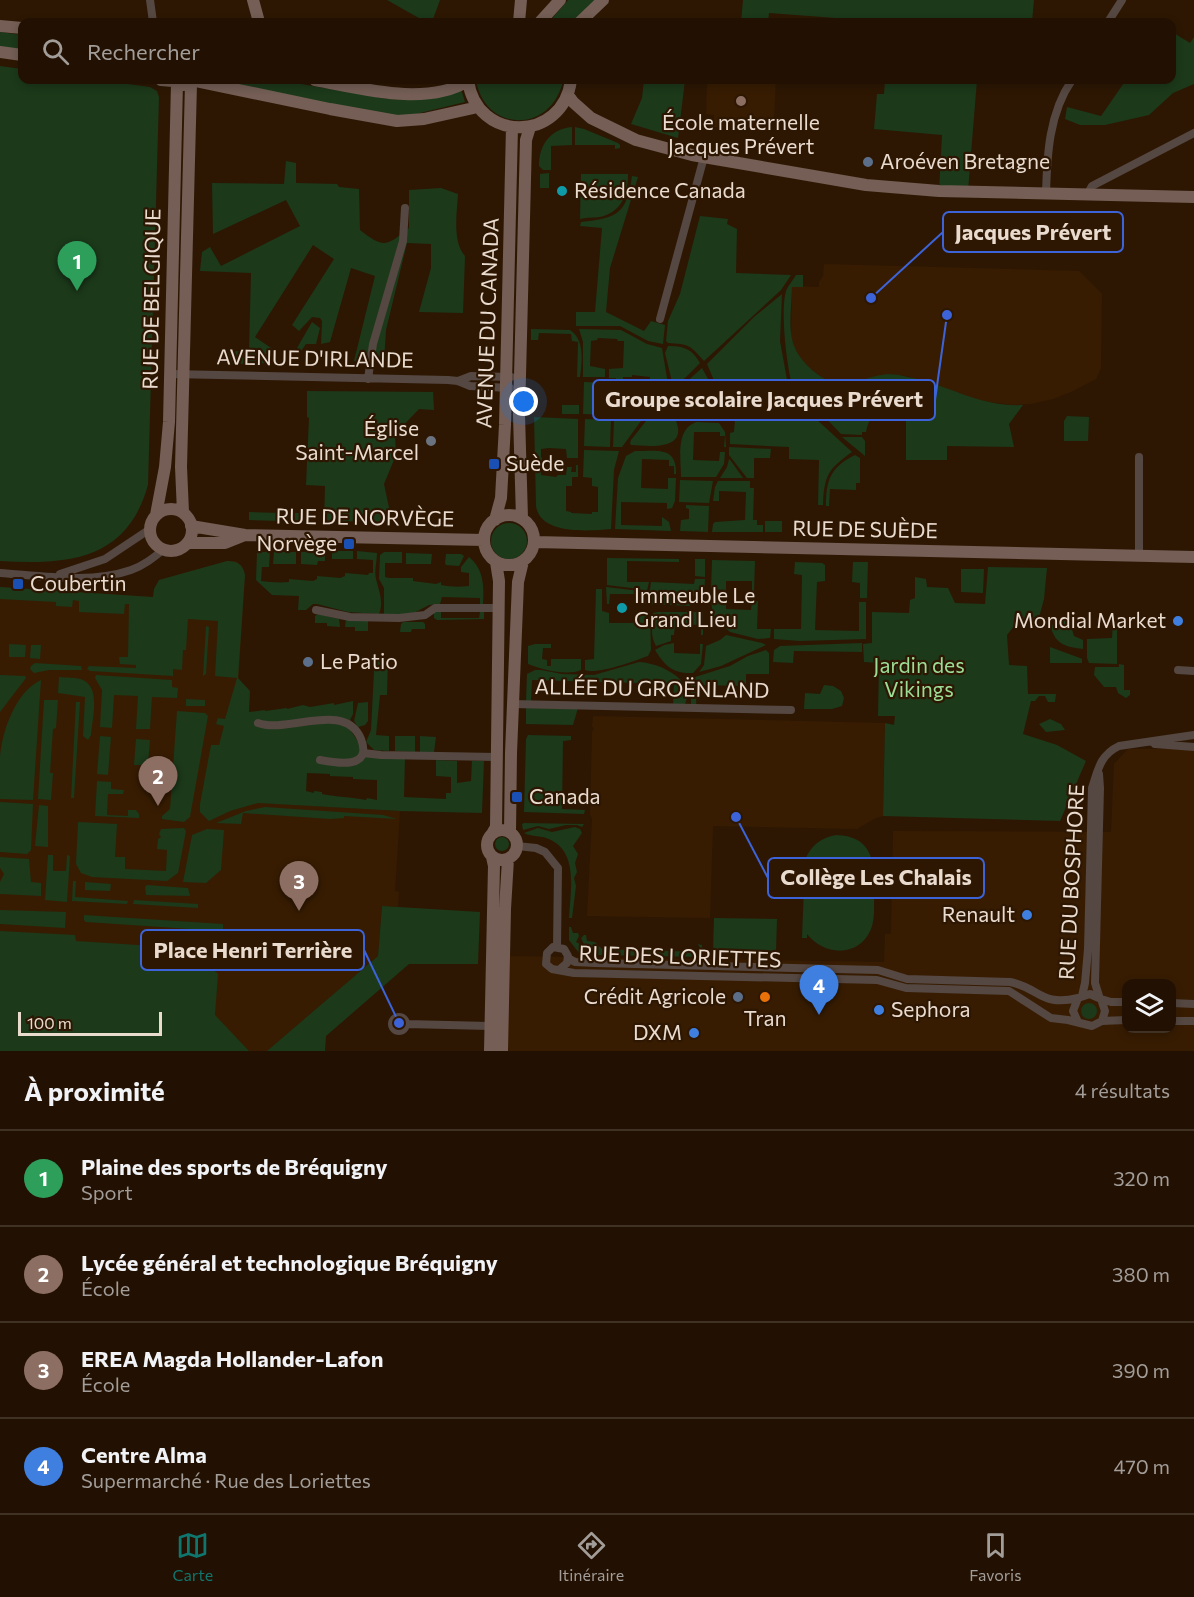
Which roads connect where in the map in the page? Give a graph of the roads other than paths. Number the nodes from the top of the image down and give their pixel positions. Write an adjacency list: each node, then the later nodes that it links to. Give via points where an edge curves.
1 (150, 0): 7 (street)
2 (253, 0): 8 (main road)
3 (521, 0): 9 (main road)
4 (561, 0): 10 (main road)
5 (603, 0): 11 (main road)
6 (1122, 0): 12 (street)
7 (152, 18)
8 (258, 18)
9 (519, 18)
10 (544, 18)
11 (584, 18)
12 (1111, 18)
13 (0, 26): 14 (main road)
14 (18, 28)
15 (0, 52): 16 (main road)
16 (18, 54)
17 (171, 84): 38 (main road, RUE DE BELGIQUE)
18 (194, 84): 39 (main road, RUE DE BELGIQUE)
19 (204, 84): 26 (main road, via 397,121 430,118)
20 (336, 84): 21 (main road, via 413,95)
21 (459, 84)
22 (469, 84): 26 (main road)
23 (570, 84): 25 (main road)
24 (1070, 84): 33 (street, via 1052,124)
25 (568, 94): 27 (main road); 28 (main road)
26 (478, 106): 29 (main road, via 493,120)
27 (556, 113): 28 (main road); 30 (main road)
28 (591, 118): 32 (main road, via 636,140)
29 (512, 127): 30 (main road); 41 (main road, AVENUE DU CANADA)
30 (530, 127): 42 (main road, AVENUE DU CANADA, via 525,158)
31 (1194, 133): 34 (street, via 1092,186)
32 (704, 156): 33 (main road, via 879,187); 37 (street)
33 (1046, 194): 34 (main road)
34 (1087, 195): 35 (main road)
35 (1194, 197)
36 (405, 208): 40 (street, via 403,241 373,344)
37 (660, 319)
38 (170, 374): 39 (street, AVENUE D'IRLANDE); 45 (main road, RUE DE BELGIQUE, via 166,461)
39 (184, 374): 40 (street, AVENUE D'IRLANDE); 44 (main road, RUE DE BELGIQUE)
40 (368, 378): 41 (street, AVENUE D'IRLANDE, via 458,381 471,376)
41 (506, 382): 42 (street, AVENUE D'IRLANDE); 47 (main road, AVENUE DU CANADA, via 501,498)
42 (520, 383): 46 (main road, AVENUE DU CANADA)
43 (1140, 457): 55 (street)
44 (183, 512): 45 (main road, via 173,508); 48 (main road)
45 (156, 515): 49 (main road)
46 (522, 518): 47 (main road, via 507,515); 52 (main road, via 531,528)
47 (495, 520): 51 (main road, via 486,530)
48 (192, 526): 50 (main road, RUE DE NORVÈGE); 53 (main road)
49 (150, 529): 54 (main road, via 155,545); 60 (street, via 105,559)
50 (245, 535): 51 (main road, RUE DE NORVÈGE); 53 (main road, RUE DE NORVÈGE, via 225,543)
51 (484, 540): 58 (main road)
52 (535, 542): 55 (main road, RUE DE SUÈDE); 57 (main road)
53 (188, 543): 54 (main road, via 181,549)
54 (163, 550): 60 (street, via 121,573)
55 (1139, 556): 56 (main road, RUE DE SUÈDE)
56 (1194, 557)
57 (523, 561): 58 (main road, via 510,565); 65 (main road, via 518,582)
58 (496, 562): 61 (main road)
59 (0, 573): 60 (street)
60 (53, 577)
61 (499, 609): 62 (street, via 435,608 425,615 399,618 350,617); 72 (main road)
62 (316, 610)
63 (1178, 669): 64 (street)
64 (1194, 671)
65 (512, 704): 66 (street, ALLÉE DU GROËNLAND); 76 (main road)
66 (791, 710)
67 (258, 723): 71 (street, via 340,720 357,730)
68 (1194, 735): 69 (street, RUE DU BOSPHORE)
69 (1140, 743): 70 (street, RUE DU BOSPHORE); 74 (street, RUE DU BOSPHORE, via 1109,751)
70 (1194, 747)
71 (363, 753): 72 (street); 73 (street, via 344,764)
72 (497, 757): 75 (main road)
73 (320, 760)
74 (1098, 770): 83 (street, RUE DU BOSPHORE, via 1092,788 1088,949); 84 (street, RUE DU BOSPHORE, via 1095,983)
75 (494, 832): 76 (main road); 78 (main road, via 487,844)
76 (510, 832): 77 (main road)
77 (518, 846): 79 (main road); 80 (street, RUE DES LORIETTES, via 545,852 558,868)
78 (492, 857): 79 (main road); 94 (main road)
79 (508, 859): 96 (main road)
80 (557, 947): 81 (street, via 564,949); 82 (street, via 547,952 545,960 552,969)
81 (568, 958): 82 (street); 83 (street, RUE DES LORIETTES, via 595,963 878,970 907,979 1010,982 1047,1000)
82 (560, 969): 92 (street, RUE DES LORIETTES, via 573,973 877,980 906,988 1009,992 1051,1018)
83 (1080, 997): 84 (street, via 1090,994); 92 (street, via 1073,1011)
84 (1100, 998): 85 (street); 89 (street, via 1105,1011)
85 (1122, 1001)
86 (1176, 1003): 87 (street)
87 (1194, 1004)
88 (1122, 1020): 89 (street)
89 (1102, 1021): 92 (street, via 1092,1026)
90 (1176, 1021): 91 (street)
91 (1194, 1021)
92 (1078, 1022)
93 (406, 1024): 94 (street)
94 (490, 1026): 95 (main road)
95 (490, 1051)
96 (502, 1051)

